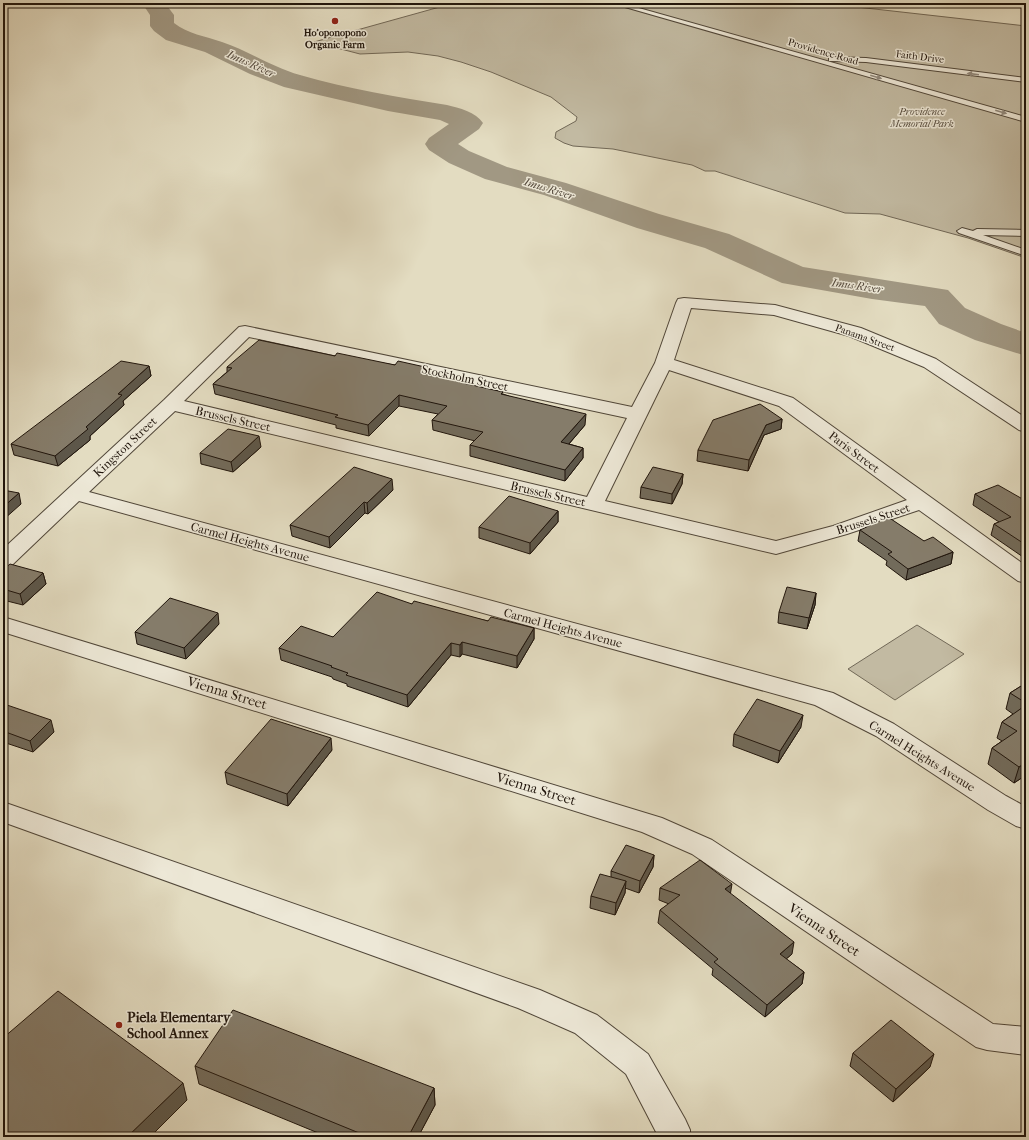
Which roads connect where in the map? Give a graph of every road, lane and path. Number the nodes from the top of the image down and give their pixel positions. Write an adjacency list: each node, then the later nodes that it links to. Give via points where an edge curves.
1 (614, 3): 2 (lane, Providence Road)
2 (811, 59): 3 (lane, Faith Drive, one-way to 2, via 866,60); 4 (lane, Providence Road, one-way to 4)
3 (1026, 80)
4 (1026, 120)
5 (1026, 233): 6 (lane, via 962,231)
6 (1026, 253)
7 (245, 331): 9 (street, Kingston Street); 10 (street, Stockholm Street)
8 (664, 363): 10 (street); 11 (street, Panama Street, via 684,303 775,310 855,332 930,363); 13 (street, Paris Street, via 786,402)
9 (171, 404): 12 (street, Kingston Street); 14 (street, Brussels Street)
10 (637, 414): 14 (street)
11 (1026, 426)
12 (75, 494): 15 (street, Kingston Street); 19 (street, Carmel Heights Avenue, via 824,699 885,730)
13 (922, 502): 14 (street, Brussels Street, via 840,530 776,548); 16 (street, Paris Street)
14 (593, 505)
15 (3, 561)
16 (1026, 576)
17 (3, 624): 20 (street, Vienna Street, via 652,825 702,847 987,1037)
18 (5, 816): 21 (street, via 529,999 586,1024 637,1064 673,1130)
19 (1026, 819)
20 (1026, 1041)
21 (673, 1137)

